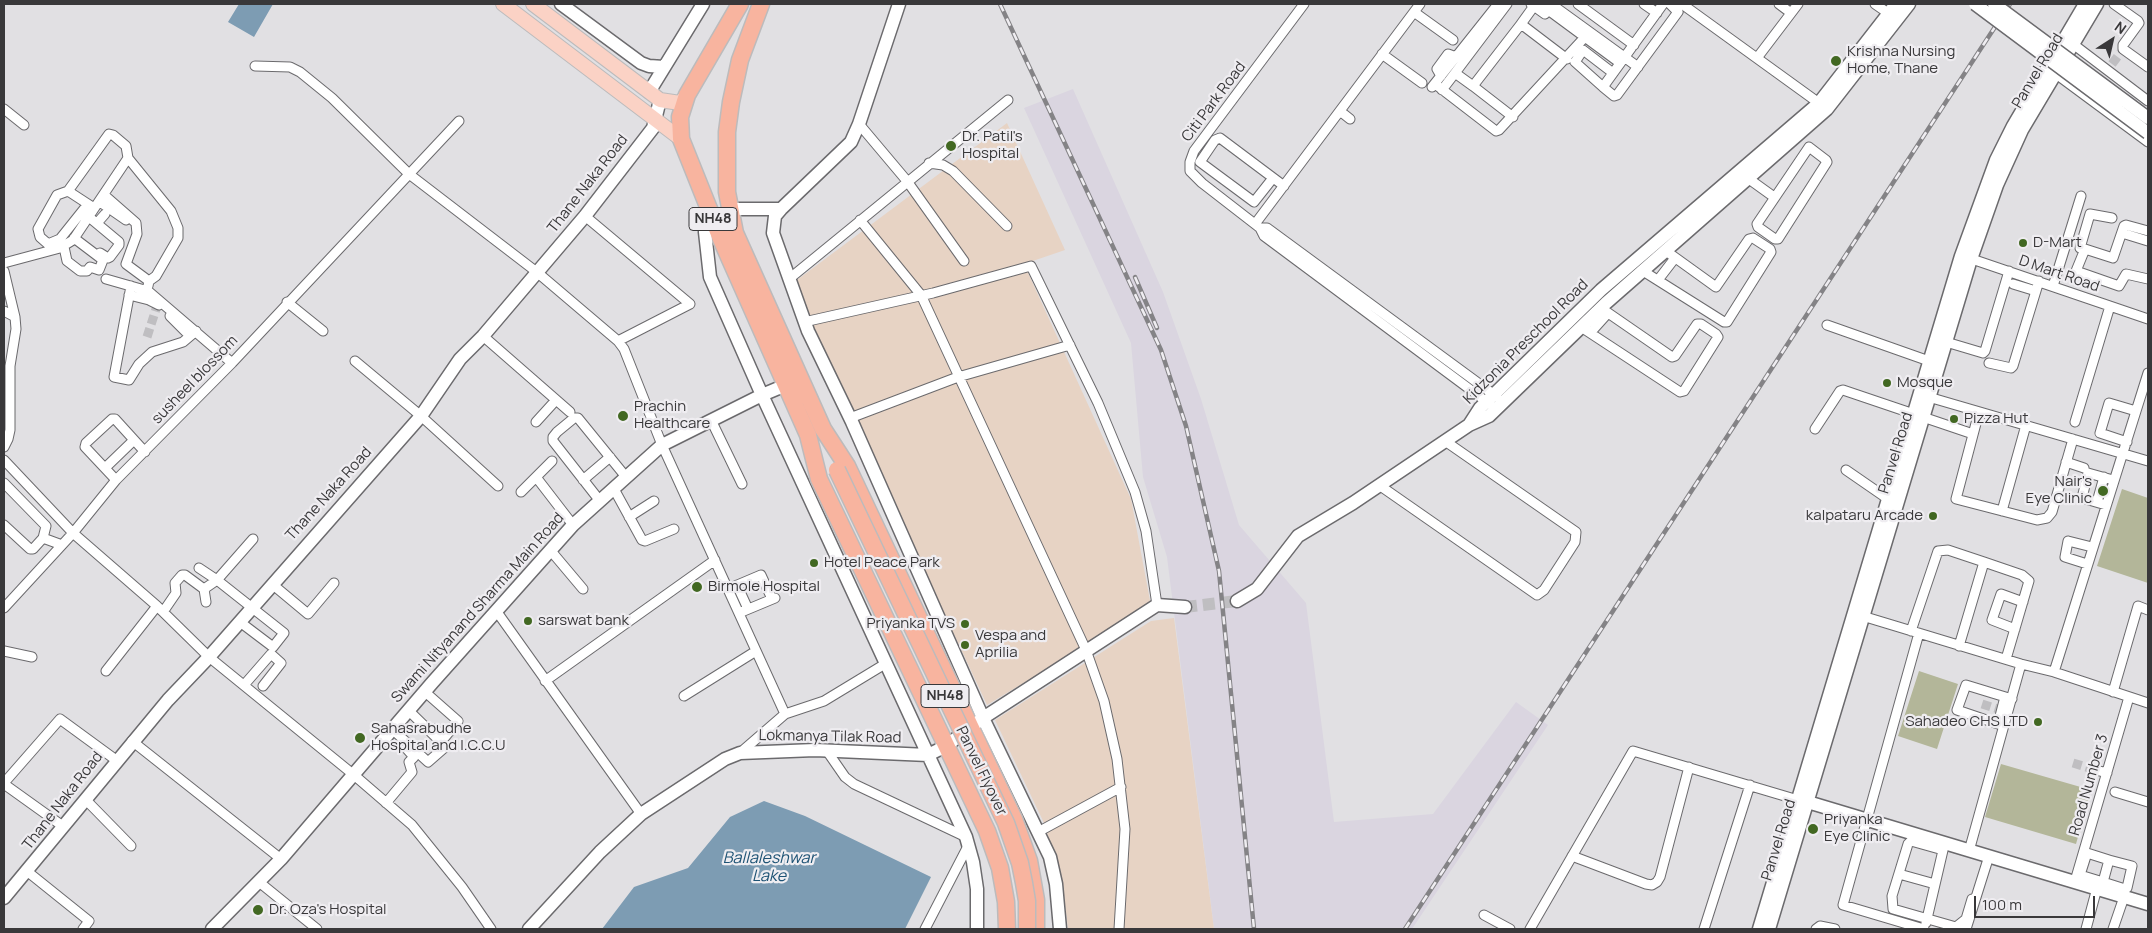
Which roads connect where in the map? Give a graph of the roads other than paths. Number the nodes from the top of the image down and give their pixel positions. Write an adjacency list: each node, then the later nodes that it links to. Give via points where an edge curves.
1 (503, 4): 63 (main road)
2 (533, 4): 54 (main road)
3 (561, 4): 43 (street, via 641,63)
4 (703, 4): 43 (street, Thane Naka Road)
5 (740, 4): 53 (highway, NH48)
6 (761, 4): 85 (highway, NH48, via 740,60 731,102 726,170)
7 (899, 4): 65 (street)
8 (1304, 4): 67 (street, Citi Park Road)
9 (1420, 4): 29 (street)
10 (1498, 4): 51 (street, via 1441,76)
11 (1507, 4): 47 (street)
12 (1578, 4): 36 (street)
13 (1644, 4): 30 (street)
14 (1663, 4): 30 (street)
15 (1670, 4): 44 (street, via 1678,12)
16 (1682, 4): 27 (street)
17 (1779, 4): 31 (street)
18 (1798, 4): 31 (street)
19 (1875, 4): 28 (street)
20 (1909, 4): 57 (street, Kidzonia Preschool Road)
21 (1975, 4): 68 (street, bridge)
22 (1994, 4): 61 (street, bridge)
23 (2085, 4): 35 (street, Panvel Road)
24 (2096, 4): 35 (street, Panvel Road)
25 (2114, 4): 45 (street, via 2139,24 2122,51)
26 (1541, 5): 32 (street); 33 (street); 37 (street, via 1576,38); 41 (street)
27 (1695, 7): 39 (street)
28 (1892, 9): 57 (street, Kidzonia Preschool Road)
29 (1414, 12): 34 (street); 38 (street)
30 (1657, 13): 36 (street)
31 (1791, 13): 39 (street)
32 (1521, 24): 40 (street); 50 (street)
33 (1585, 37): 37 (street); 41 (street)
34 (1453, 40)
35 (2069, 41): 46 (street, Panvel Road); 56 (street, via 2110,67)
36 (1634, 45): 41 (street)
37 (1578, 47): 40 (street)
38 (1382, 54): 49 (street); 59 (street)
39 (1757, 58): 57 (street)
40 (1567, 59): 60 (street)
41 (1622, 60): 44 (street); 48 (street)
42 (255, 66): 76 (street, via 290,67 300,72 332,98)
43 (664, 67): 54 (street, Thane Naka Road)
44 (1638, 67): 52 (street, via 1617,95)
45 (2148, 67)
46 (2052, 71): 72 (street); 104 (street, Panvel Road, via 1996,160)
47 (1455, 73): 50 (street); 51 (street)
48 (1613, 73): 52 (street); 52 (street, via 1583,50 1575,62)
49 (1422, 83)
50 (1473, 86): 60 (street)
51 (1436, 87): 60 (street, via 1496,131)
52 (1603, 87)
53 (687, 94): 54 (main road, via 680,103); 71 (highway, NH48, via 680,117)
54 (655, 96): 63 (street, Thane Naka Road)
55 (1008, 100): 75 (street)
56 (2148, 101)
57 (1823, 106): 70 (street, Kidzonia Preschool Road); 95 (street, Kidzonia Preschool Road)
58 (4, 109): 66 (street)
59 (1340, 111): 62 (street); 80 (street)
60 (1514, 117)
61 (2148, 118)
62 (1350, 119)
63 (656, 120): 71 (main road); 88 (street, Thane Naka Road)
64 (459, 121): 76 (street, susheel blossom)
65 (860, 124): 79 (street); 86 (street, via 851,142 834,161)
66 (24, 126)
67 (1209, 131): 69 (street); 94 (street, Citi Park Road, via 1194,151 1190,171)
68 (2148, 133)
69 (1217, 138): 77 (street); 77 (street, via 1200,162 1251,201 1256,201)
70 (1796, 138): 73 (street); 78 (street, Kidzonia Preschool Road)
71 (681, 139): 91 (highway, NH48)
72 (2148, 142)
73 (1809, 147): 82 (street); 82 (street, via 1827,162 1778,239 1758,228 1757,224)
74 (128, 158): 81 (street, via 126,146 109,134); 84 (street); 115 (street, via 171,212 178,228 178,238 156,276)
75 (929, 163): 79 (street); 93 (street, via 943,165 953,171)
76 (409, 174): 110 (street); 123 (street, susheel blossom)
77 (1273, 178): 80 (street)
78 (1749, 180): 82 (street); 95 (street, Kidzonia Preschool Road)
79 (907, 181): 90 (street); 105 (street)
80 (1284, 186): 94 (street)
81 (68, 191): 84 (street); 84 (street, via 57,195 38,229 40,237 48,244 60,239)
82 (1774, 196)
83 (2081, 196): 101 (street)
84 (94, 207): 92 (street); 98 (street); 98 (street, via 119,245 108,258); 115 (street, via 136,227 138,234 126,264)
85 (729, 209): 86 (street); 144 (highway, NH48, via 735,234)
86 (781, 209): 111 (street, via 775,216 773,233)
87 (105, 214): 92 (street)
88 (585, 216): 110 (street, Thane Naka Road); 135 (street, via 690,304)
89 (2112, 218): 101 (street, via 2090,214 2081,248)
90 (860, 220): 111 (street); 122 (street)
91 (714, 221): 144 (highway, NH48); 145 (street, via 707,224 705,232 710,277)
92 (98, 222): 100 (street)
93 (1007, 226)
94 (1257, 226): 148 (street, via 1264,236)
95 (1680, 231): 103 (street, Kidzonia Preschool Road); 148 (street, Kidzonia Preschool Road, via 1601,290)
96 (2148, 231): 97 (street, via 2126,225)
97 (2122, 233): 99 (street); 112 (street, via 2113,258 2085,249 2076,271 2119,286 2126,274)
98 (75, 236): 102 (street); 102 (street, via 103,260 98,270 91,267 80,271 67,261)
99 (2148, 241)
100 (126, 243)
101 (2066, 243): 118 (street)
102 (64, 247): 106 (street)
103 (1671, 255): 108 (street, Kidzonia Preschool Road); 114 (street); 114 (street, via 1716,287 1749,239 1759,242 1771,252 1727,322)
104 (1966, 257): 109 (street, D Mart Road); 136 (street, Panvel Road); 138 (street, Panvel Road)
105 (964, 261)
106 (4, 263)
107 (4, 271): 127 (street)
108 (1643, 271): 114 (street); 126 (street, Kidzonia Preschool Road)
109 (2008, 271): 116 (street, D Mart Road); 136 (street, via 1985,351)
110 (538, 272): 134 (street, Thane Naka Road); 135 (street)
111 (789, 279): 129 (street)
112 (2148, 279)
113 (106, 280): 119 (street)
114 (1658, 280)
115 (149, 281): 120 (street)
116 (2039, 281): 118 (street, D Mart Road); 121 (street)
117 (2013, 284): 121 (street)
118 (2052, 286): 124 (street, D Mart Road)
119 (130, 291): 120 (street); 133 (street, via 157,305); 133 (street, via 114,377 128,380 152,352 183,342)
120 (148, 291): 133 (street)
121 (2036, 291): 141 (street, via 2013,366)
122 (921, 295): 129 (street); 137 (street, via 1031,266); 143 (street)
123 (287, 302): 132 (street); 140 (street, susheel blossom)
124 (2110, 306): 128 (street, D Mart Road); 157 (street)
125 (4, 311): 127 (street)
126 (1604, 311): 131 (street, Kidzonia Preschool Road); 131 (street, via 1672,357 1697,324 1718,338 1684,391 1680,392)
127 (15, 318): 168 (street, via 10,366 10,430)
128 (2148, 319)
129 (804, 322): 154 (street)
130 (1827, 325): 138 (street)
131 (1586, 330): 148 (street, Kidzonia Preschool Road)
132 (323, 331)
133 (193, 333): 140 (street)
134 (483, 336): 147 (street); 153 (street, Thane Naka Road, via 460,359)
135 (618, 341): 167 (street)
136 (1946, 342): 146 (street, Panvel Road)
137 (1070, 345): 143 (street); 220 (street, via 1135,492 1146,531)
138 (1930, 361): 146 (street, Panvel Road)
139 (355, 362): 153 (street)
140 (232, 363): 169 (street, susheel blossom)
141 (1989, 363)
142 (2148, 373): 149 (street)
143 (958, 377): 154 (street); 234 (street)
144 (793, 382): 145 (street, Swami Nityanand Sharma Main Road); 159 (highway, NH48); 162 (highway, NH48)
145 (762, 395): 155 (street, Swami Nityanand Sharma Main Road); 240 (street)
146 (1924, 395): 151 (street); 152 (street, Panvel Road)
147 (556, 400): 150 (street); 156 (street)
148 (1495, 402): 165 (street, Kidzonia Preschool Road, via 1480,408 1469,425)
149 (2136, 411): 166 (street); 166 (street, via 2111,403 2102,425 2102,434)
150 (570, 412)
151 (1979, 412): 158 (street); 161 (street)
152 (1919, 415): 160 (street, via 1843,390); 161 (street); 191 (street, Panvel Road); 229 (street, Panvel Road)
153 (421, 416): 187 (street); 212 (street, Thane Naka Road)
154 (850, 418): 255 (street)
155 (711, 420): 167 (street, Swami Nityanand Sharma Main Road); 186 (street)
156 (536, 422)
157 (2076, 422)
158 (2026, 425): 163 (street); 195 (street)
159 (823, 428): 179 (highway, Panvel Flyover / NH48); 255 (highway, via 847,466)
160 (1815, 429)
161 (1973, 434): 195 (street, via 1956,499)
162 (808, 435): 179 (highway, Panvel Flyover / NH48); 259 (highway, via 819,479)
163 (2073, 439): 170 (street); 175 (street)
164 (134, 440): 169 (street); 176 (street); 176 (street, via 112,419 86,444 85,447)
165 (1445, 441): 188 (street); 188 (street, via 1576,532 1575,542 1544,590 1537,595)
166 (2126, 442): 170 (street)
167 (662, 444): 181 (street, Swami Nityanand Sharma Main Road); 206 (street)
168 (4, 447)
169 (145, 452): 182 (street, susheel blossom)
170 (2123, 454): 174 (street); 184 (street)
171 (610, 457): 181 (street); 183 (street); 183 (street, via 580,420 574,418 553,437 553,442)
172 (4, 460): 200 (street)
173 (552, 461): 180 (street)
174 (2148, 461)
175 (2066, 462): 177 (street); 195 (street, via 2052,512 2047,518 2037,520)
176 (105, 468): 182 (street)
177 (2084, 468)
178 (1846, 470): 191 (street)
179 (833, 472): 308 (highway, Panvel Flyover / NH48, via 997,827 1011,865 1017,902); 309 (highway, Panvel Flyover / NH48, bridge, via 1006,823 1022,869)
180 (536, 477): 190 (street); 198 (street)
181 (626, 477): 189 (street, Swami Nityanand Sharma Main Road)
182 (116, 480): 200 (street, susheel blossom)
183 (583, 480): 192 (street)
184 (2108, 481): 194 (street); 194 (street, via 2088,473 2081,496)
185 (4, 483): 201 (street, via 46,526)
186 (742, 484)
187 (498, 486)
188 (1374, 487): 217 (street, via 1298,536 1256,589)
189 (614, 489): 192 (street, Swami Nityanand Sharma Main Road); 196 (street)
190 (521, 492)
191 (1888, 499): 229 (street, Panvel Road)
192 (600, 501): 198 (street, Swami Nityanand Sharma Main Road)
193 (654, 501): 196 (street)
194 (2101, 503): 204 (street)
195 (2002, 511)
196 (629, 516): 199 (street, via 645,541)
197 (4, 525): 201 (street, via 30,549)
198 (573, 525): 205 (street, Swami Nityanand Sharma Main Road)
199 (674, 529)
200 (73, 533): 203 (street, susheel blossom); 224 (street)
201 (43, 538): 203 (street)
202 (253, 539): 210 (street)
203 (62, 545): 223 (street, susheel blossom)
204 (2092, 547): 208 (street); 208 (street, via 2068,541 2065,557)
205 (551, 551): 215 (street); 227 (street, Swami Nityanand Sharma Main Road)
206 (715, 560): 216 (street); 244 (street)
207 (1984, 562): 218 (street, via 2026,577 2028,585); 232 (street, via 1948,550 1938,551); 233 (street)
208 (2087, 564): 243 (street)
209 (199, 568): 210 (street)
210 (217, 580): 214 (street); 221 (street)
211 (334, 583): 212 (street, via 308,614)
212 (272, 584): 221 (street, Thane Naka Road)
213 (737, 585): 216 (street); 225 (street); 225 (street, via 761,575 774,598)
214 (204, 589): 219 (street); 224 (street, via 182,575 175,583 176,593)
215 (583, 589)
216 (728, 589): 228 (street)
217 (1237, 601)
218 (2021, 601): 231 (street); 231 (street, via 2001,594 1992,620)
219 (206, 602)
220 (1157, 605): 222 (street); 234 (street)
221 (252, 607): 230 (street, Thane Naka Road); 230 (street, via 284,632 274,647)
222 (1185, 607)
223 (4, 608)
224 (160, 609): 237 (street); 242 (street)
225 (748, 609): 228 (street)
226 (2148, 610): 248 (street, via 2138,606)
227 (497, 612): 244 (street); 247 (street, Swami Nityanand Sharma Main Road)
228 (739, 613): 236 (street)
229 (1858, 615): 232 (street); 273 (street, Panvel Road)
230 (240, 622): 237 (street, Thane Naka Road)
231 (2012, 628): 239 (street)
232 (1915, 632): 233 (street); 277 (street)
233 (1960, 646): 239 (street)
234 (1086, 650): 255 (street); 270 (street, via 1104,701)
235 (4, 651): 238 (street)
236 (756, 651): 249 (street); 254 (street)
237 (210, 657): 245 (street); 258 (street, Thane Naka Road)
238 (32, 658)
239 (2006, 659): 241 (street)
240 (885, 664): 254 (street, via 824,701); 262 (street)
241 (2022, 664): 243 (street); 251 (street)
242 (106, 671)
243 (2054, 672): 248 (street)
244 (545, 681): 276 (street)
245 (244, 685): 246 (street, via 271,654 280,663); 267 (street)
246 (263, 686)
247 (424, 691): 253 (street, Swami Nityanand Sharma Main Road); 253 (street, via 458,724 443,737)
248 (2113, 692): 250 (street)
249 (684, 696)
250 (2129, 697): 252 (street); 266 (street, Road Number 3)
251 (2008, 698): 256 (street); 256 (street, via 1966,685 1957,710)
252 (2148, 702)
253 (410, 709): 257 (street, Swami Nityanand Sharma Main Road); 257 (street, via 444,748 428,762)
254 (785, 714): 261 (street)
255 (977, 723): 259 (street); 279 (street); 310 (highway, via 1029,861 1036,900)
256 (2001, 725): 283 (street)
257 (391, 731): 267 (street, Swami Nityanand Sharma Main Road); 275 (street, via 414,757 409,762 412,772)
258 (132, 741): 263 (street, Thane Naka Road); 286 (street)
259 (946, 746): 262 (street); 307 (highway, via 994,848 1006,902)
260 (827, 751): 261 (street, Lokmanya Tilak Road); 262 (street, Lokmanya Tilak Road); 280 (street, via 845,777 854,784)
261 (740, 753): 276 (street, Lokmanya Tilak Road, via 725,759)
262 (928, 755): 280 (street)
263 (116, 760): 268 (street, via 60,720); 272 (street, Thane Naka Road)
264 (1689, 767): 269 (street); 284 (street, via 1633,750); 284 (street, via 1656,882 1646,884)
265 (2096, 770): 266 (street)
266 (2106, 773): 290 (street, Road Number 3)
267 (354, 774): 275 (street); 286 (street, Swami Nityanand Sharma Main Road)
268 (4, 783): 278 (street)
269 (1750, 785): 273 (street); 315 (street)
270 (1121, 787): 279 (street); 312 (street, via 1126,829)
271 (2115, 792): 274 (street)
272 (86, 800): 278 (street, Thane Naka Road); 281 (street)
273 (1803, 801): 277 (street); 316 (street, Panvel Road); 317 (street, Panvel Road)
274 (2148, 802)
275 (386, 803): 303 (street, via 412,825)
276 (641, 814): 304 (street, Lokmanya Tilak Road, via 600,852)
277 (1866, 820): 282 (street); 320 (street, via 1843,905)
278 (64, 827): 288 (street, Thane Naka Road)
279 (1038, 832): 311 (street, via 1050,857)
280 (967, 841): 305 (street); 306 (street, via 977,889)
281 (131, 846)
282 (1943, 846): 283 (street); 289 (street, via 1912,841 1908,844); 292 (street)
283 (1970, 850): 285 (street)
284 (1572, 856): 314 (street)
285 (1989, 856): 290 (street); 321 (street)
286 (281, 859): 291 (street, Swami Nityanand Sharma Main Road)
287 (2109, 860): 293 (street); 293 (street, via 2086,854 2080,875); 293 (street, via 2132,866 2127,888)
288 (28, 872): 295 (street, Thane Naka Road); 301 (street, via 89,921)
289 (1899, 874): 292 (street); 299 (street, via 1892,896 1894,910)
290 (2075, 881): 293 (street)
291 (259, 882): 300 (street, Swami Nityanand Sharma Main Road); 302 (street)
292 (1935, 884): 299 (street)
293 (2100, 886): 294 (street); 322 (street)
294 (2124, 896): 297 (street); 323 (street)
295 (4, 898)
296 (1972, 900): 299 (street, via 1966,919 1956,927)
297 (2148, 904)
298 (1484, 915): 313 (street)
299 (1926, 919): 320 (street)
300 (217, 928)
301 (83, 929)
302 (316, 929)
303 (491, 929)
304 (529, 929)
305 (925, 929)
306 (977, 929)
307 (1007, 929)
308 (1017, 929)
309 (1027, 929)
310 (1036, 929)
311 (1060, 929)
312 (1119, 929)
313 (1507, 929)
314 (1530, 929)
315 (1704, 929)
316 (1759, 929)
317 (1769, 929)
318 (1816, 929): 319 (street, via 1820,926)
319 (1835, 929)
320 (1924, 929)
321 (1966, 929)
322 (2086, 929)
323 (2113, 929)

